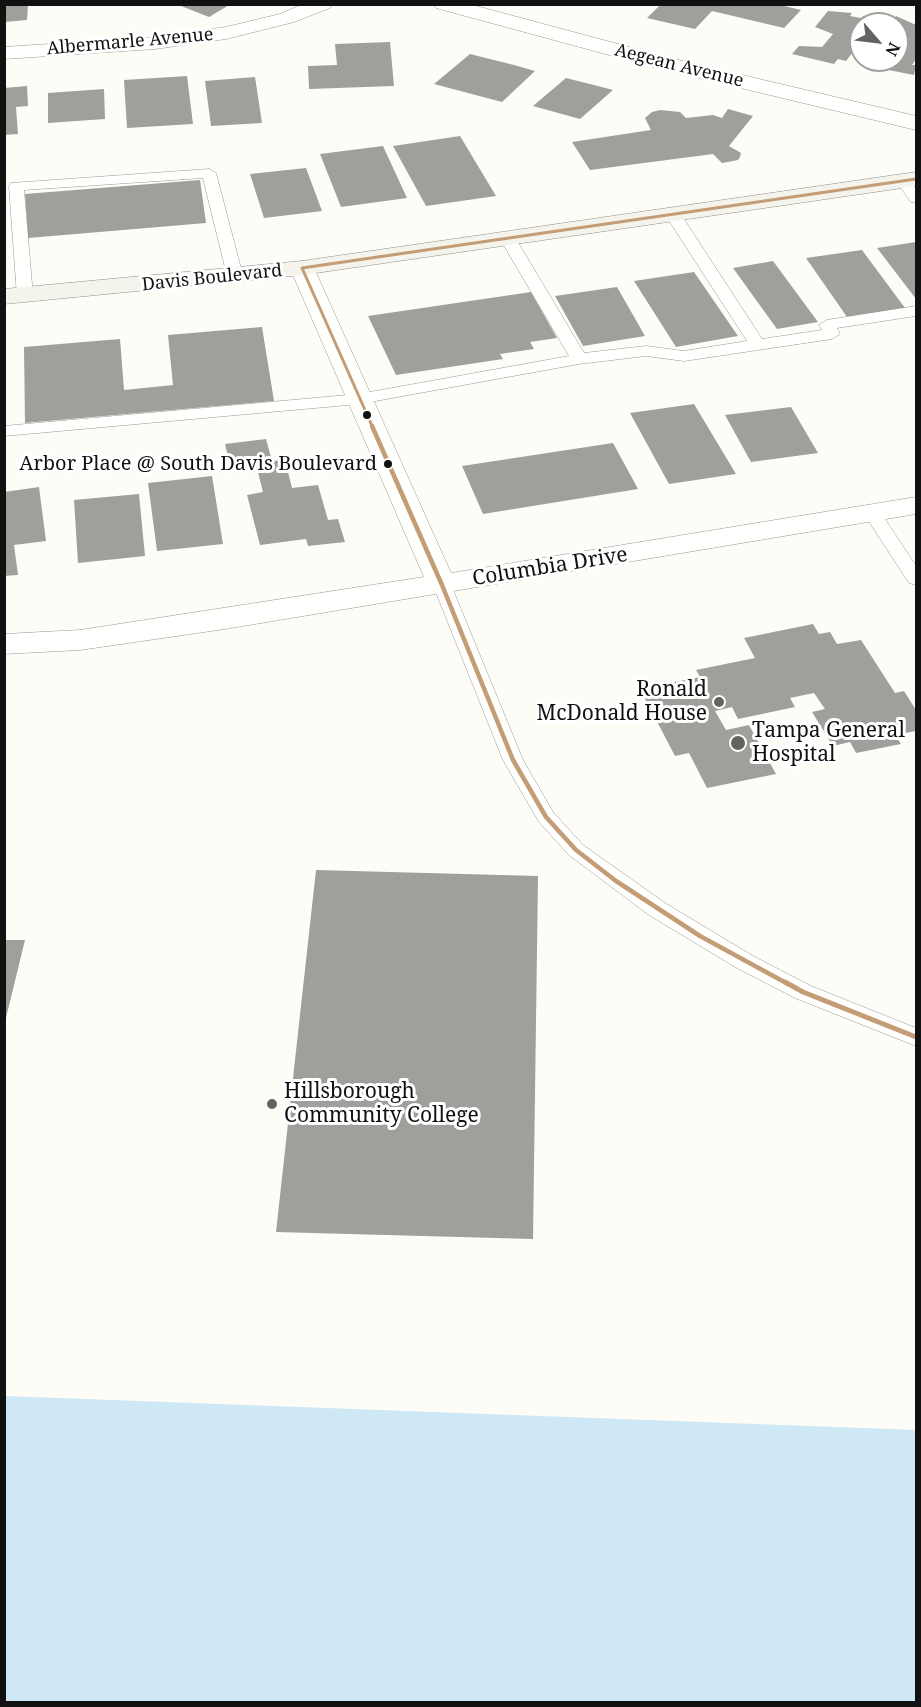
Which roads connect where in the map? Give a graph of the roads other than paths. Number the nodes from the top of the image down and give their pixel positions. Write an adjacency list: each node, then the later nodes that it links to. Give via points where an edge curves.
1 (323, 4): 3 (street, Albermarle Avenue, via 287,18 226,33 155,43)
2 (443, 4): 4 (street, Aegean Avenue, via 665,63)
3 (4, 53)
4 (916, 123)
5 (912, 187): 6 (street, Davis Boulevard)
6 (674, 216): 7 (street, Davis Boulevard); 12 (lane)
7 (507, 239): 8 (street, Davis Boulevard); 13 (lane)
8 (302, 268): 9 (street, Davis Boulevard); 14 (street)
9 (235, 276): 10 (street, Davis Boulevard); 10 (lane, via 209,173 16,186)
10 (15, 296)
11 (916, 311): 12 (lane, via 827,325 832,334)
12 (757, 344): 13 (lane, via 684,356 646,351)
13 (579, 359): 14 (lane)
14 (359, 399): 15 (lane); 19 (street)
15 (4, 431)
16 (916, 506): 17 (street, Columbia Drive)
17 (873, 514): 18 (lane); 19 (street, Columbia Drive)
18 (916, 579)
19 (442, 585): 20 (street, Columbia Drive, via 91,638); 21 (lane, via 513,760 546,817 576,850 616,881 745,962 803,992)
20 (4, 644)
21 (916, 1037)

